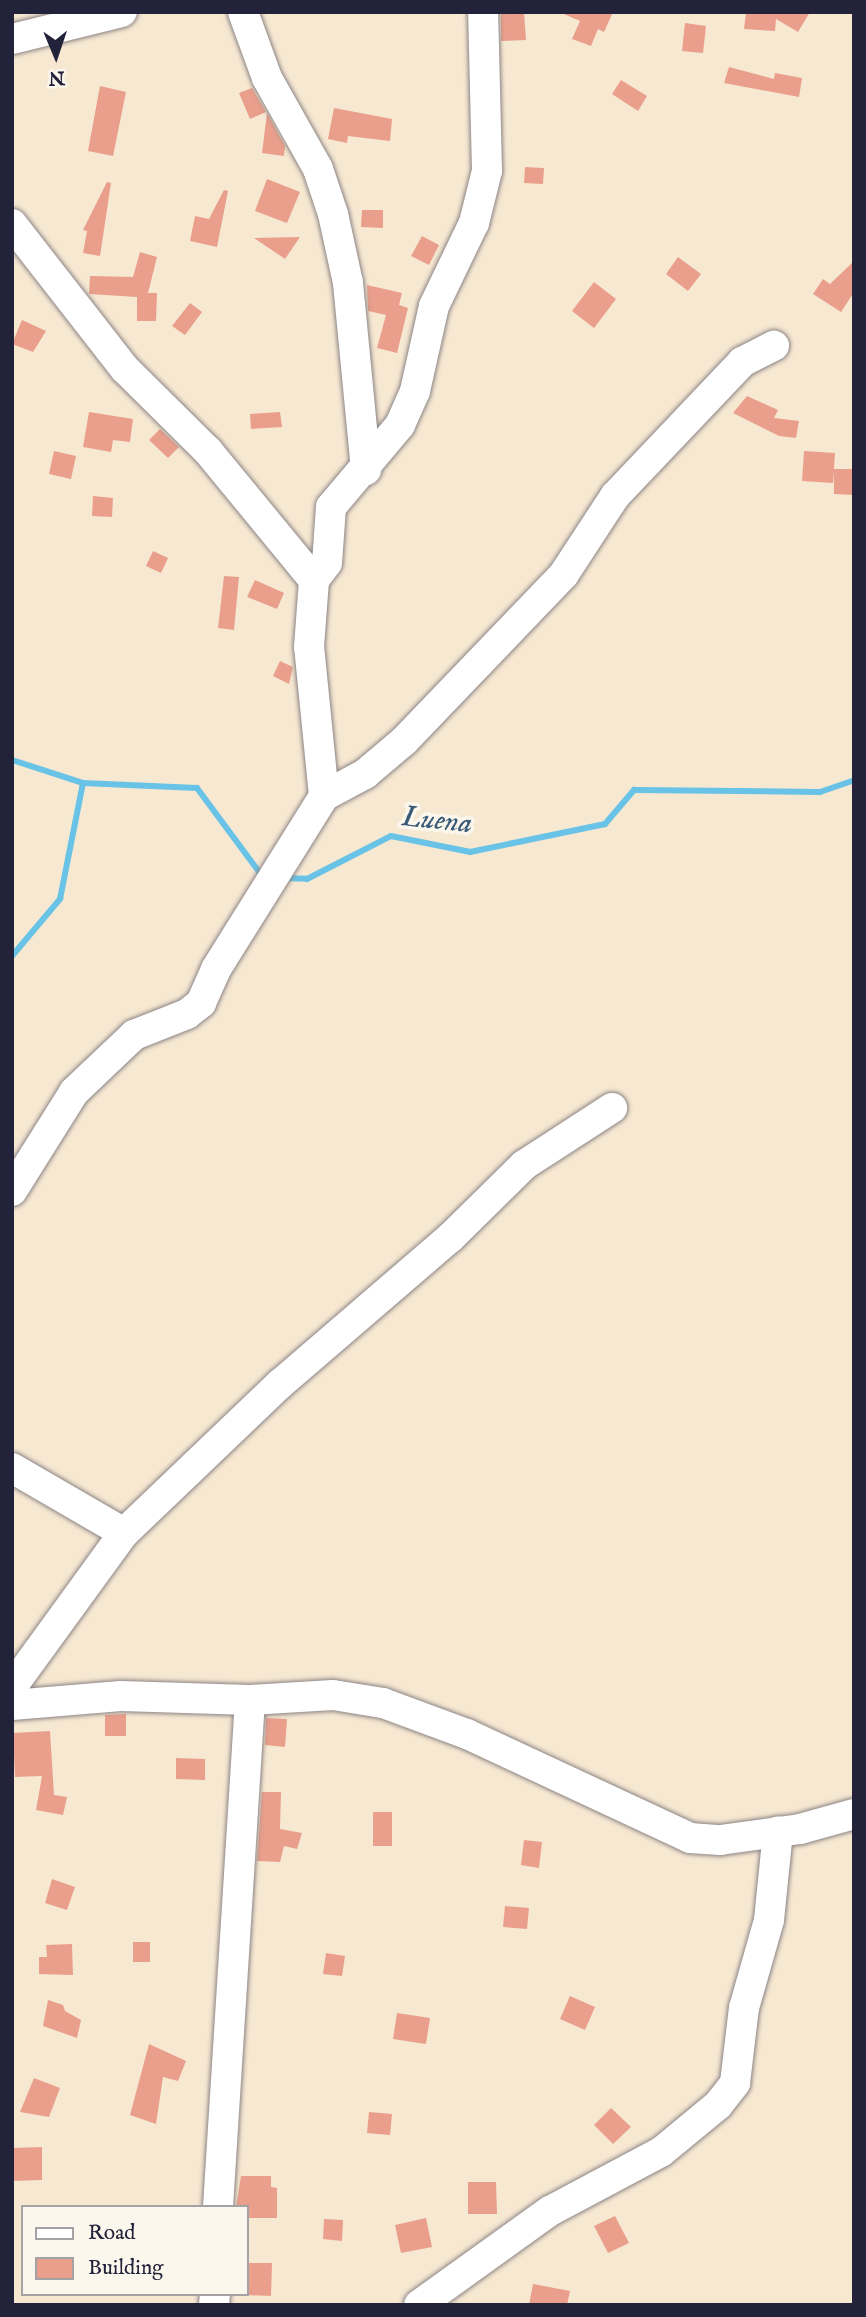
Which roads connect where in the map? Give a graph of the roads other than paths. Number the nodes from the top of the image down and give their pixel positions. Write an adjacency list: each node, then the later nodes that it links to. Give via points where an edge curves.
1 (122, 12): 4 (street)
2 (243, 12): 7 (street, via 267,78 318,169 333,214 348,283)
3 (483, 12): 7 (street, via 484,184 474,223 434,306 415,391 400,425)
4 (12, 39)
5 (14, 231): 8 (street, via 125,369 208,451)
6 (774, 346): 9 (street, via 742,362 615,496 564,574 404,741 366,774)
7 (366, 470): 8 (street, via 331,507 327,563)
8 (314, 580): 9 (street, via 309,647)
9 (324, 796): 11 (street, via 216,969 201,1003 187,1014 134,1035 74,1092)
10 (612, 1108): 13 (street, via 524,1165 450,1238 280,1384)
11 (12, 1191)
12 (12, 1468): 13 (street)
13 (124, 1533): 14 (street)
14 (12, 1687)
15 (250, 1700): 16 (street, via 121,1696); 18 (street, via 333,1695 383,1703 555,1773 674,1834 701,1840); 19 (street)
16 (12, 1705)
17 (854, 1814): 18 (street)
18 (778, 1831): 20 (street, via 769,1920 744,2008 735,2083 718,2105 662,2152 541,2217)
19 (218, 2205)
20 (419, 2305)

